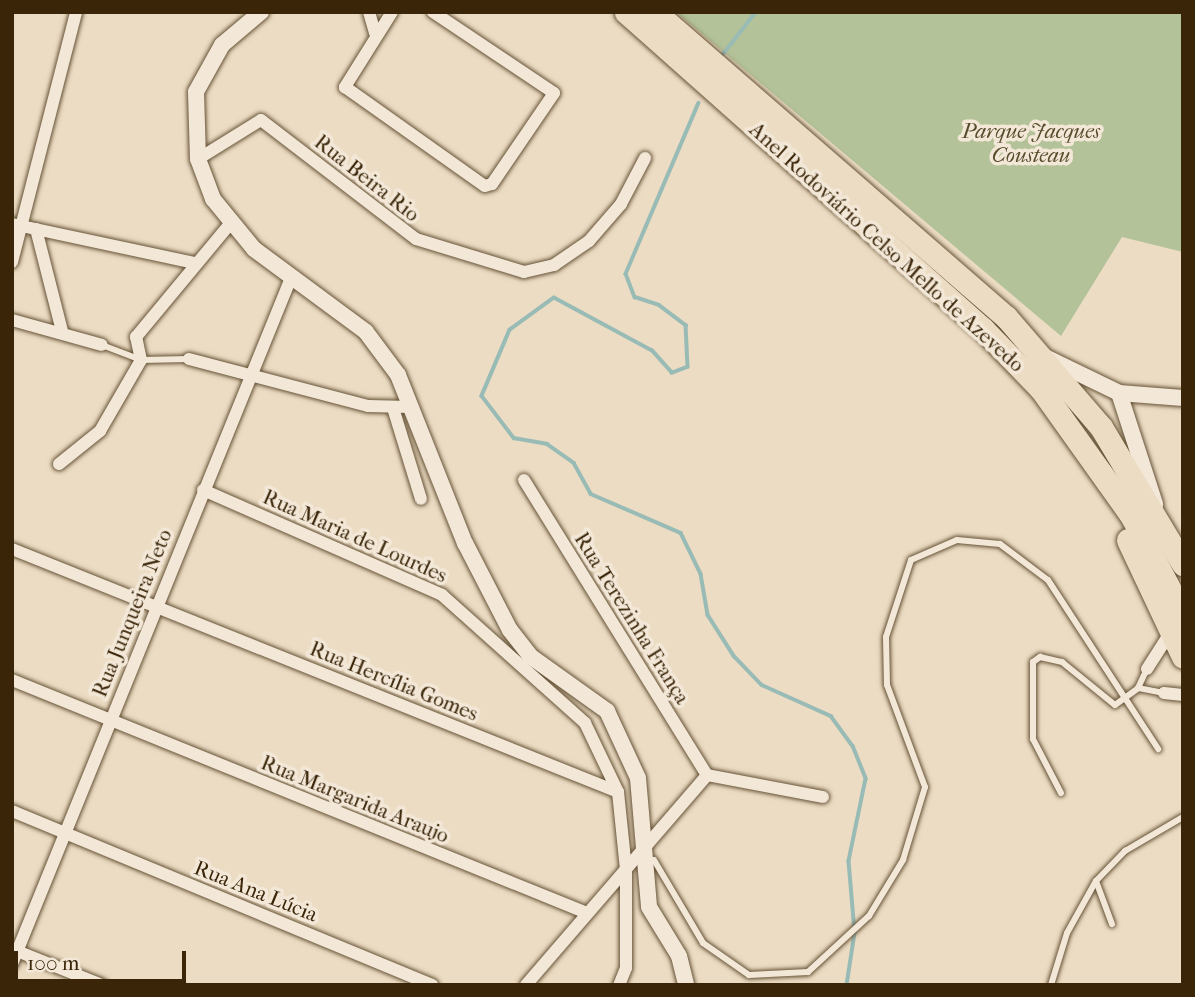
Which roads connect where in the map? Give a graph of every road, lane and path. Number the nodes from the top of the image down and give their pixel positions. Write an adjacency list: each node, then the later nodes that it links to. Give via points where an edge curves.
1 (76, 12): 13 (street)
2 (261, 12): 12 (street, via 222,45 201,82)
3 (369, 12): 9 (street)
4 (392, 12): 9 (street)
5 (433, 12): 9 (street, via 554,93 492,184 485,186 345,87)
6 (626, 12): 38 (highway, Anel Rodoviário Celso Mello de Azevedo, via 983,329 1041,389 1102,472)
7 (654, 12): 10 (highway, Anel Rodoviário Celso Mello de Azevedo)
8 (663, 12): 10 (highway)
9 (375, 33)
10 (697, 49): 22 (highway, Anel Rodoviário Celso Mello de Azevedo)
11 (645, 158): 12 (street, Rua Beira Rio, via 621,204 589,241 554,265 524,272 416,239 261,120)
12 (198, 159): 14 (street)
13 (17, 225): 15 (street); 16 (street)
14 (229, 225): 17 (street); 18 (street)
15 (36, 229): 17 (street); 20 (street)
16 (12, 262)
17 (194, 263): 24 (street, via 136,337)
18 (291, 278): 25 (street, Rua Junqueira Neto); 28 (street, via 366,332 398,375)
19 (12, 320): 20 (street)
20 (62, 331): 21 (street)
21 (102, 345): 24 (lane)
22 (1042, 355): 26 (street); 34 (highway, Anel Rodoviário Celso Mello de Azevedo, via 1101,427)
23 (190, 359): 24 (lane); 25 (street)
24 (141, 360): 30 (street, via 100,432)
25 (252, 373): 29 (street); 32 (street, Rua Junqueira Neto)
26 (1119, 393): 27 (street); 34 (street)
27 (1183, 398)
28 (411, 407): 29 (street); 55 (street, via 466,543 510,630 530,656 607,711 627,747 638,778)
29 (393, 408): 33 (street)
30 (59, 464)
31 (524, 480): 48 (street, Rua Terezinha França)
32 (203, 490): 37 (street, Rua Junqueira Neto); 49 (street, Rua Maria de Lourdes, via 442,595 585,723)
33 (421, 499)
34 (1159, 516): 36 (highway, Anel Rodoviário Celso Mello de Azevedo)
35 (12, 549): 37 (street, Rua Hercília Gomes)
36 (1183, 564)
37 (155, 605): 46 (street, Rua Junqueira Neto); 49 (street, Rua Hercília Gomes)
38 (1176, 624): 39 (highway, Anel Rodoviário Celso Mello de Azevedo); 40 (street)
39 (1183, 657)
40 (1147, 669): 42 (lane)
41 (12, 680): 46 (street, Rua Margarida Araujo)
42 (1138, 688): 43 (lane); 45 (lane)
43 (1164, 693): 44 (street)
44 (1183, 695)
45 (1127, 699): 47 (lane); 50 (lane, via 1110,704 1050,657 1033,662 1033,738); 55 (lane, via 1071,611 1024,559 979,539 933,546 916,553 902,582 884,664 895,712 921,765 920,817 869,916 808,972 749,975 703,943)
46 (109, 720): 54 (street, Rua Junqueira Neto); 58 (street, Rua Margarida Araujo)
47 (1158, 749)
48 (707, 775): 51 (street); 55 (street)
49 (618, 792): 56 (street, Rua Maria de Lourdes)
50 (1060, 793)
51 (823, 797)
52 (12, 811): 54 (street, Rua Ana Lúcia)
53 (1183, 817): 57 (lane, via 1125,851)
54 (64, 834): 60 (street, Rua Junqueira Neto); 63 (street, Rua Ana Lúcia)
55 (648, 852): 56 (street); 66 (street, via 649,907 679,956)
56 (626, 870): 58 (street); 65 (street, Rua Maria de Lourdes, via 626,968)
57 (1096, 881): 59 (lane); 67 (lane, via 1067,933)
58 (587, 913): 64 (street)
59 (1112, 924)
60 (15, 949): 61 (street, Rua Junqueira Neto); 62 (street)
61 (12, 964)
62 (102, 985)
63 (432, 985)
64 (526, 985)
65 (619, 985)
66 (686, 985)
67 (1051, 985)

